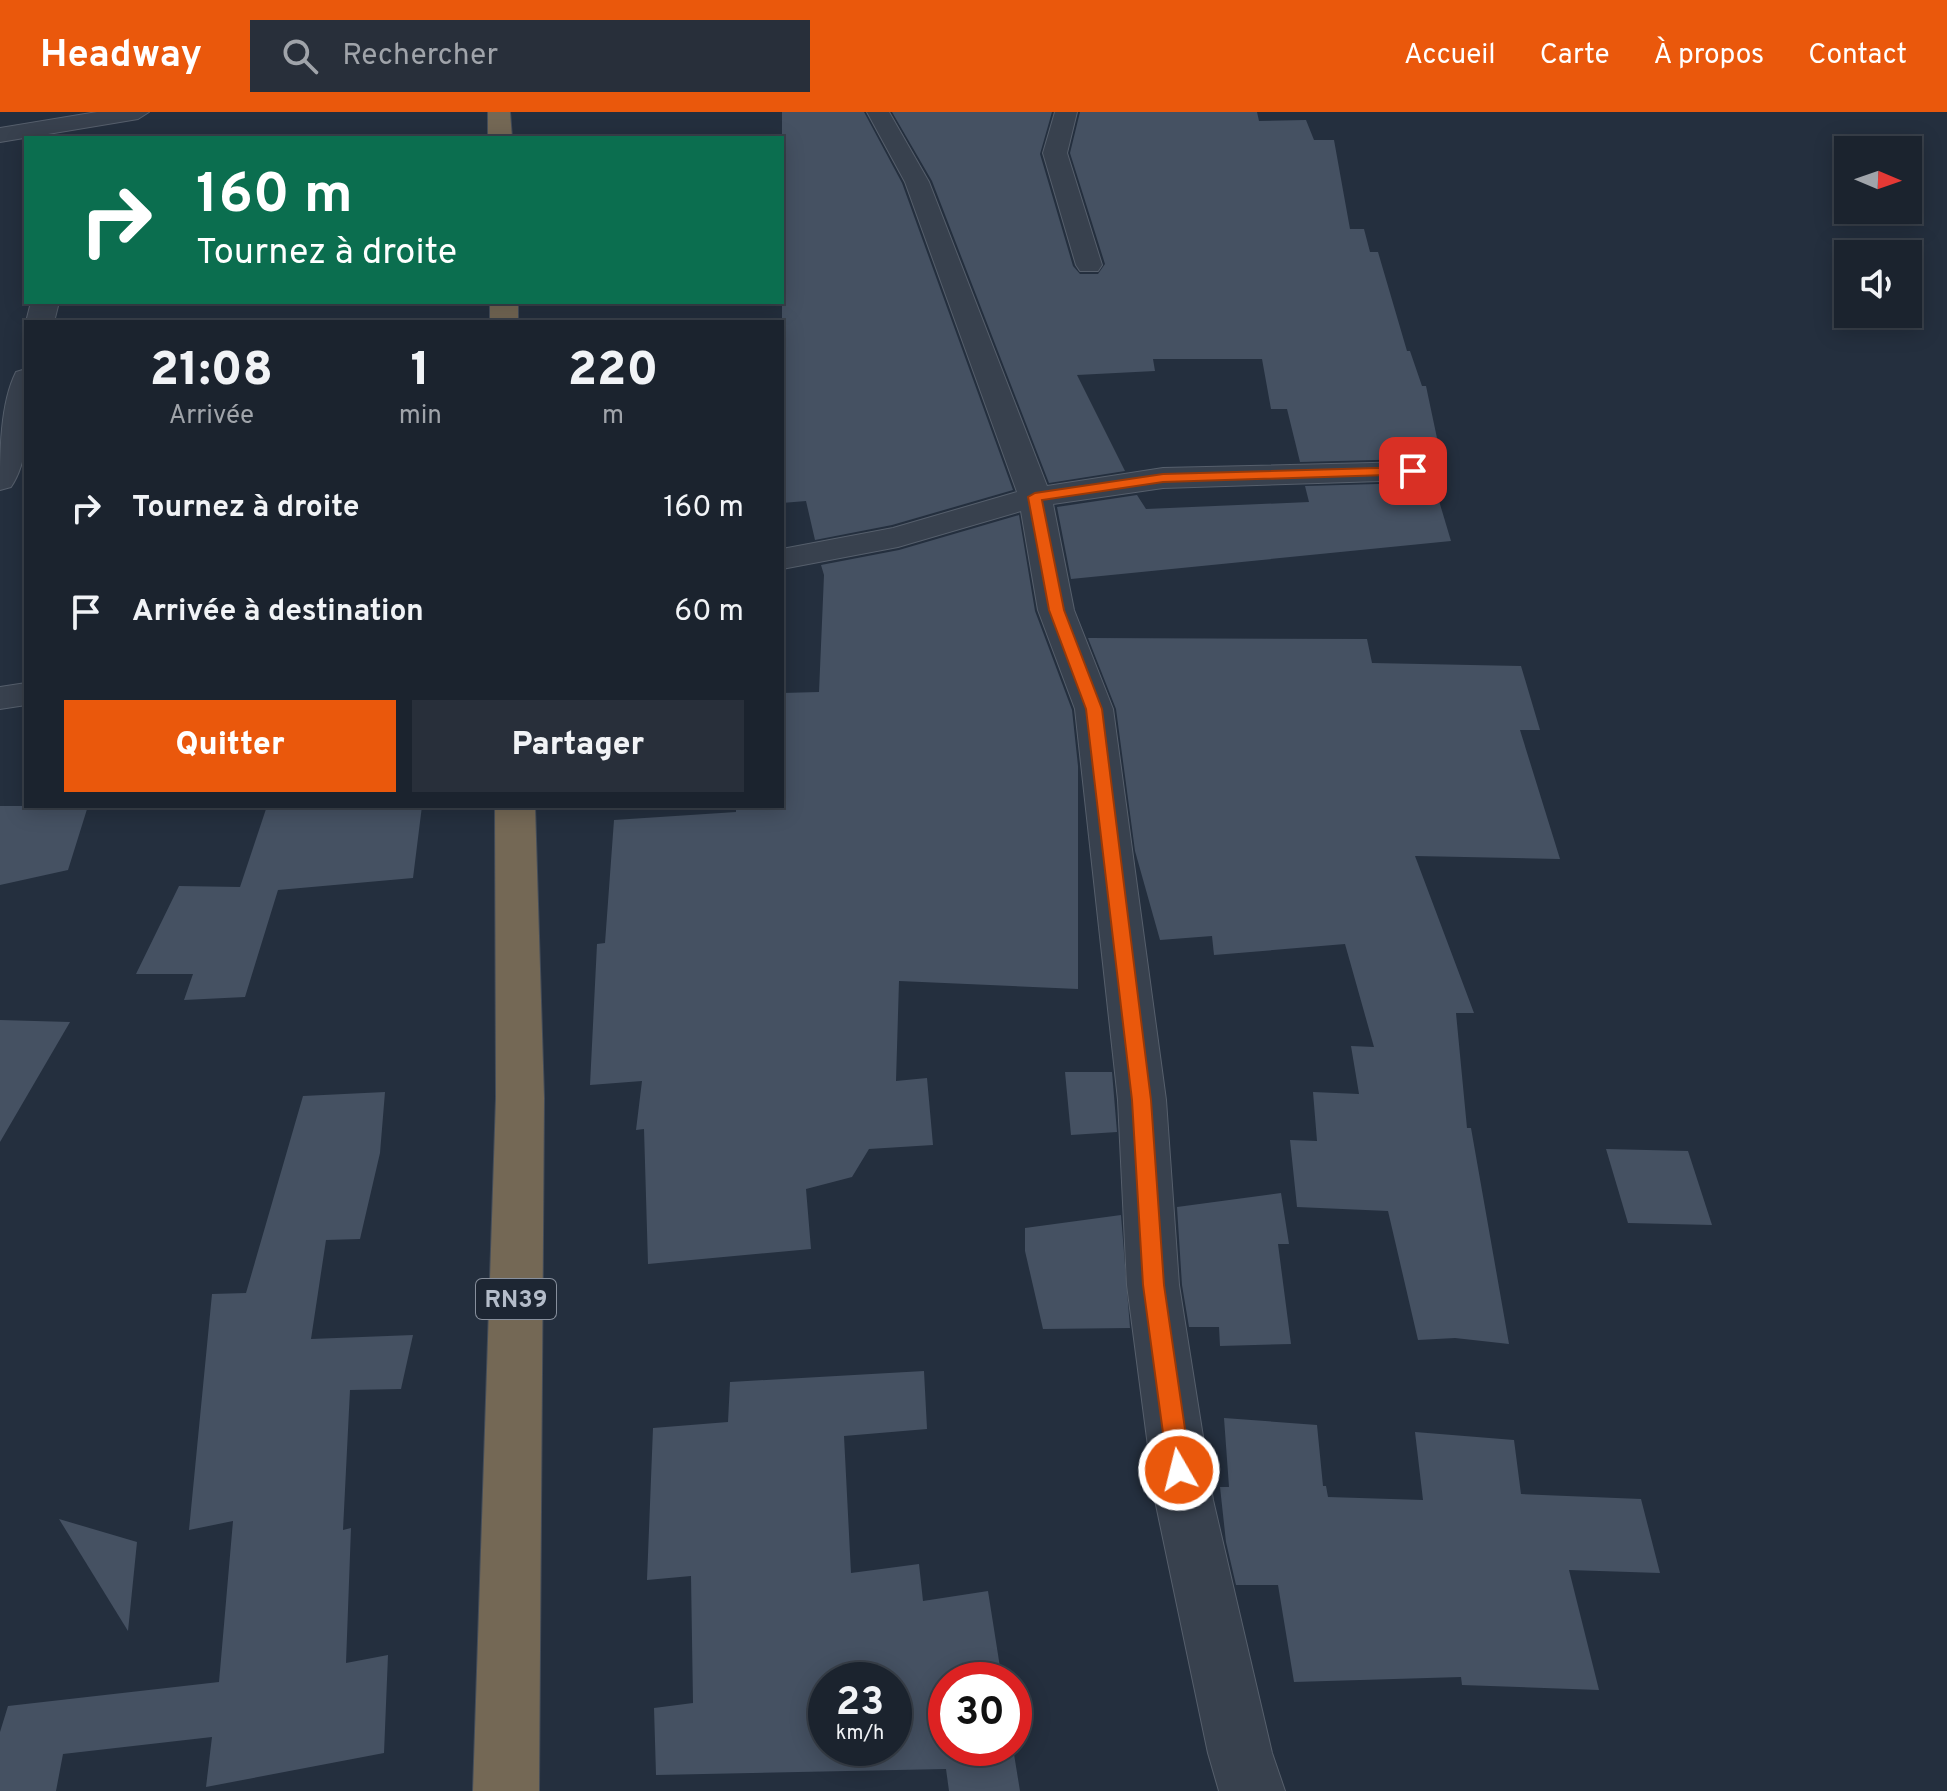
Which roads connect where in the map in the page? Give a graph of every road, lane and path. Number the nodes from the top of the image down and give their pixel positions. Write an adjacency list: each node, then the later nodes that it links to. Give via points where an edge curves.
1 (138, 112): 5 (street)
2 (499, 112): 7 (highway)
3 (878, 112): 12 (street, via 917,182)
4 (1066, 112): 8 (street, via 1055,153)
5 (95, 129): 6 (street)
6 (0, 135)
7 (500, 136)
8 (1089, 265)
9 (24, 386): 11 (street)
10 (1413, 471): 12 (street, via 1163,478)
11 (0, 480)
12 (1035, 497): 13 (street, via 898,537); 18 (street, via 1056,610 1094,709 1142,1100 1153,1285 1184,1500)
13 (784, 559)
14 (24, 694): 15 (street)
15 (0, 698)
16 (515, 808): 17 (highway, RN39, via 520,1098)
17 (506, 1791)
18 (1252, 1791)

